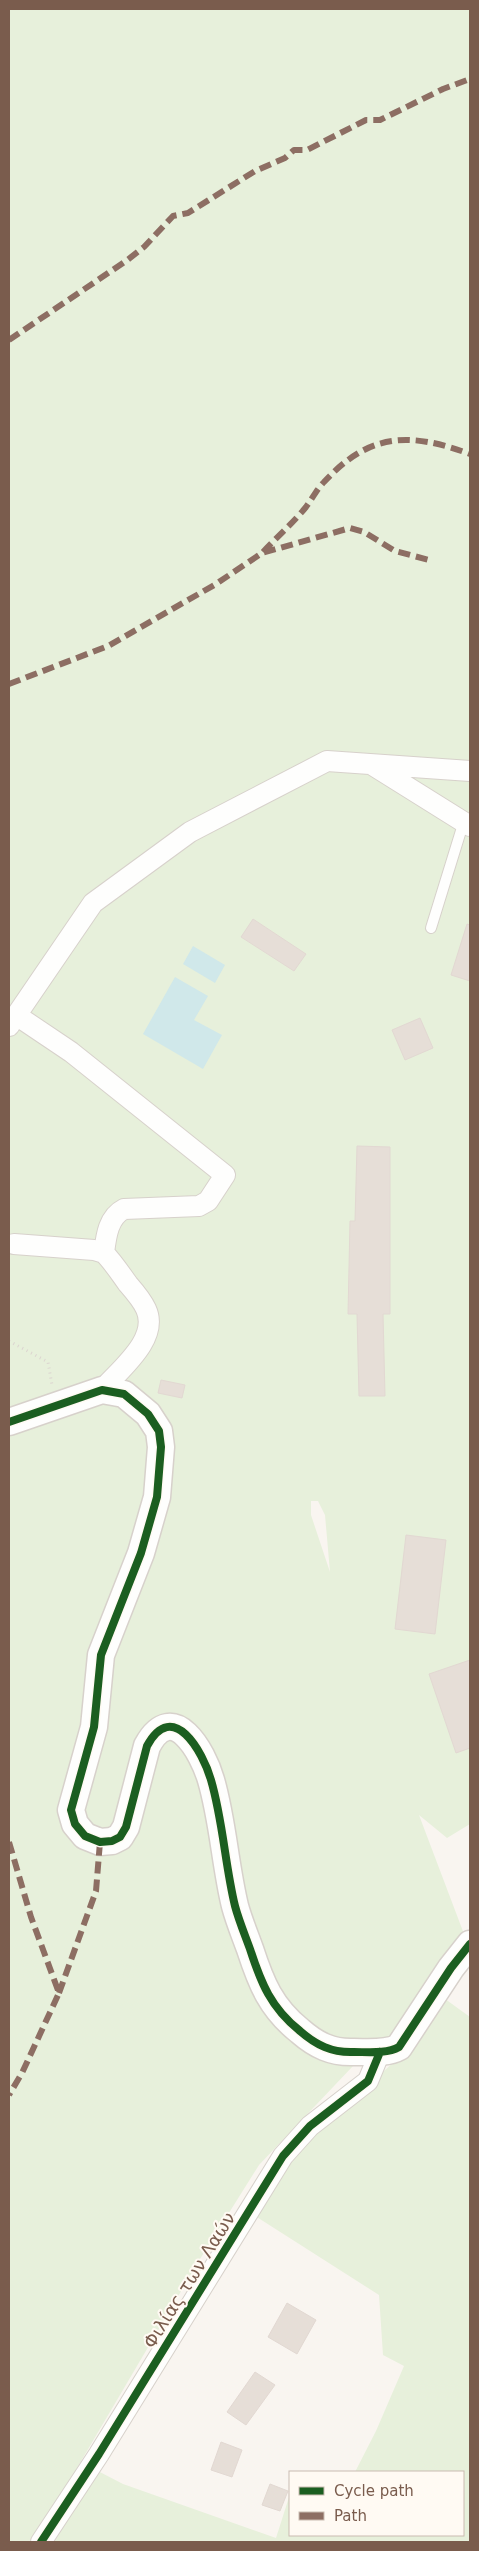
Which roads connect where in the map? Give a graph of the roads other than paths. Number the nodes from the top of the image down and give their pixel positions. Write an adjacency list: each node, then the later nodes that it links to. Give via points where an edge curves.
1 (370, 764): 2 (street); 3 (street); 5 (street, via 327,761 190,832 93,903)
2 (470, 771)
3 (467, 824): 4 (lane)
4 (431, 928)
5 (12, 1021): 7 (street, via 71,1052 225,1175 208,1201 199,1206 131,1208 118,1212 112,1220)
6 (14, 1244): 7 (street)
7 (104, 1253): 8 (street, via 139,1297 149,1321 141,1345)
8 (102, 1390): 9 (street); 11 (street, via 124,1394 148,1414 159,1431 161,1447 157,1497 141,1553 101,1655 94,1727 71,1810 75,1824 85,1836 100,1842 120,1837 126,1827 147,1746 154,1734 172,1729 191,1738 211,1780 235,1906 263,1987 285,2019 326,2049 342,2053)
9 (9, 1422)
10 (470, 1944): 11 (street, via 446,1975 403,2043 394,2050)
11 (380, 2052): 12 (street, Φιλίας των Λαών, via 368,2081 310,2126 283,2156 99,2454)
12 (40, 2542)

